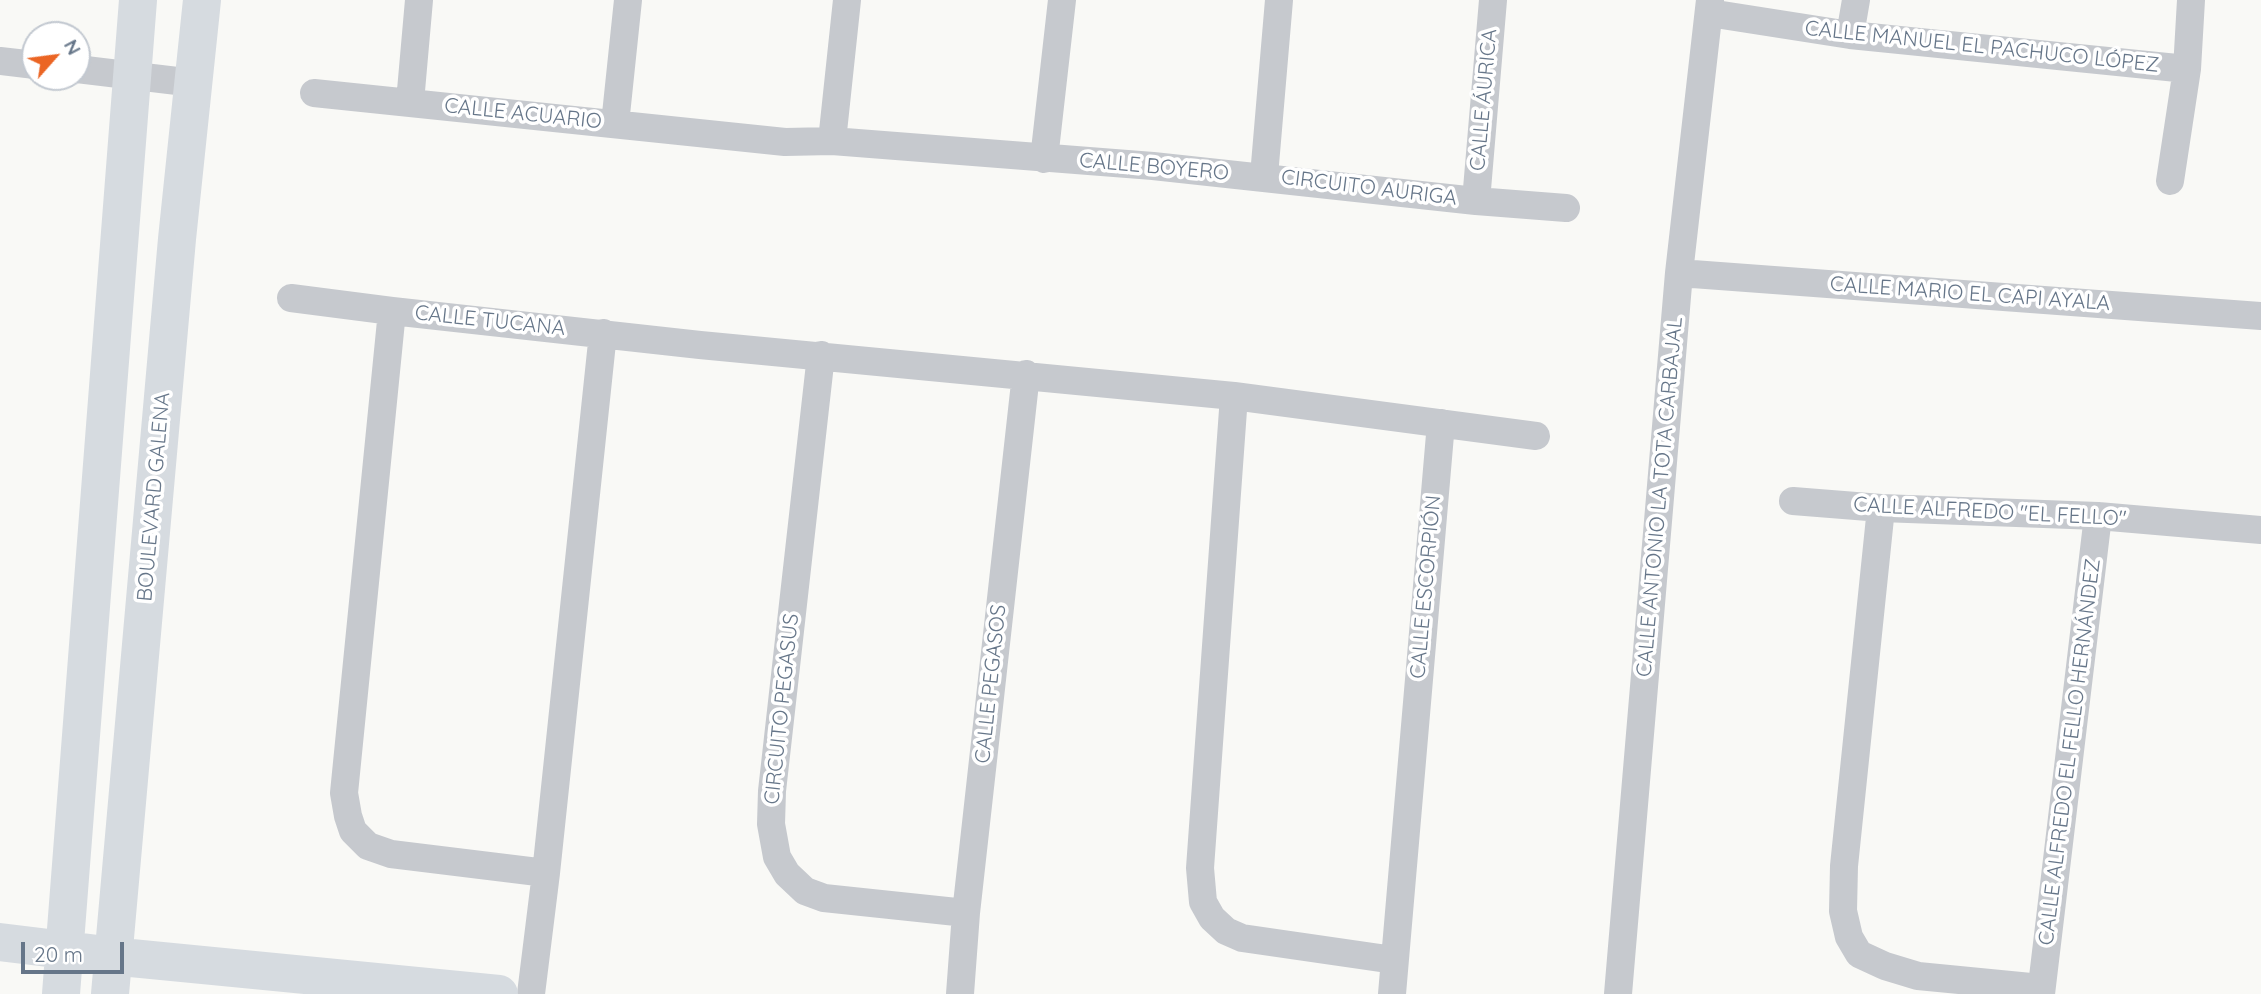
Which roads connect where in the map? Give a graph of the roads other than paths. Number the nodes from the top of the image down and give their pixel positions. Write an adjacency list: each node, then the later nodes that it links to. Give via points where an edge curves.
1 (138, 0): 17 (street)
2 (202, 0): 18 (street, BOULEVARD GALENA)
3 (419, 0): 20 (street)
4 (628, 0): 21 (street, CALLE ACUARIO)
5 (847, 0): 22 (street)
6 (1062, 0): 23 (street)
7 (1279, 0): 24 (street, CIRCUITO AURIGA)
8 (1493, 0): 26 (street, CALLE ÁURICA)
9 (1856, 0): 12 (street)
10 (2191, 0): 15 (street, CALLE MANUEL EL PACHUCO LÓPEZ)
11 (1710, 7): 12 (street, CALLE MANUEL EL PACHUCO LÓPEZ); 28 (street, CALLE ANTONIO LA TOTA CARBAJAL)
12 (1850, 35): 15 (street, CALLE MANUEL EL PACHUCO LÓPEZ)
13 (0, 61): 14 (street)
14 (21, 63)
15 (2187, 69): 25 (street)
16 (91, 70): 17 (street)
17 (130, 74): 18 (street); 45 (street)
18 (194, 83): 46 (street, BOULEVARD GALENA)
19 (314, 93): 20 (street, CALLE ACUARIO)
20 (410, 102): 21 (street, CALLE ACUARIO)
21 (615, 124): 22 (street, CALLE BOYERO, via 785,142)
22 (832, 141): 23 (street, CALLE BOYERO)
23 (1044, 159): 24 (street, CALLE BOYERO)
24 (1264, 176): 26 (street, CIRCUITO AURIGA)
25 (2170, 181)
26 (1476, 201): 27 (street, CIRCUITO AURIGA)
27 (1566, 208)
28 (1679, 272): 31 (street, CALLE MARIO EL CAPI AYALA); 55 (street, CALLE ANTONIO LA TOTA CARBAJAL)
29 (290, 298): 30 (street)
30 (392, 312): 32 (street, CALLE TUCANA); 42 (street, CALLE TUCANA, via 344,793 348,817 353,831 368,846 391,854)
31 (2261, 316)
32 (603, 333): 33 (street); 42 (street)
33 (821, 355): 34 (street); 43 (street, CIRCUITO PEGASUS, via 772,791 777,857 805,891 824,898)
34 (1026, 374): 35 (street); 43 (street, CALLE PEGASOS)
35 (1234, 396): 36 (street); 47 (street, via 1200,868 1203,902 1226,931 1242,938)
36 (1441, 423): 37 (street); 47 (street, CALLE ESCORPIÓN)
37 (1536, 436)
38 (1793, 501): 39 (street, CALLE ALFREDO "EL FELLO")
39 (1881, 508): 40 (street, CALLE ALFREDO "EL FELLO"); 48 (street, CALLE ALFREDO EL FELLO HERNÁNDEZ, via 1844,866 1843,911 1849,937 1859,954 1885,966 1918,975)
40 (2098, 516): 41 (street, CALLE ALFREDO "EL FELLO"); 48 (street, CALLE ALFREDO EL FELLO HERNÁNDEZ)
41 (2261, 530)
42 (546, 873): 52 (street)
43 (965, 914): 53 (street, CALLE PEGASOS)
44 (0, 942): 45 (street)
45 (66, 949): 46 (street); 49 (street)
46 (113, 956): 50 (street, BOULEVARD GALENA); 51 (street)
47 (1394, 960): 54 (street, CALLE ESCORPIÓN)
48 (2041, 991)
49 (61, 994)
50 (110, 994)
51 (499, 994)
52 (531, 994)
53 (960, 994)
54 (1392, 994)
55 (1618, 994)

